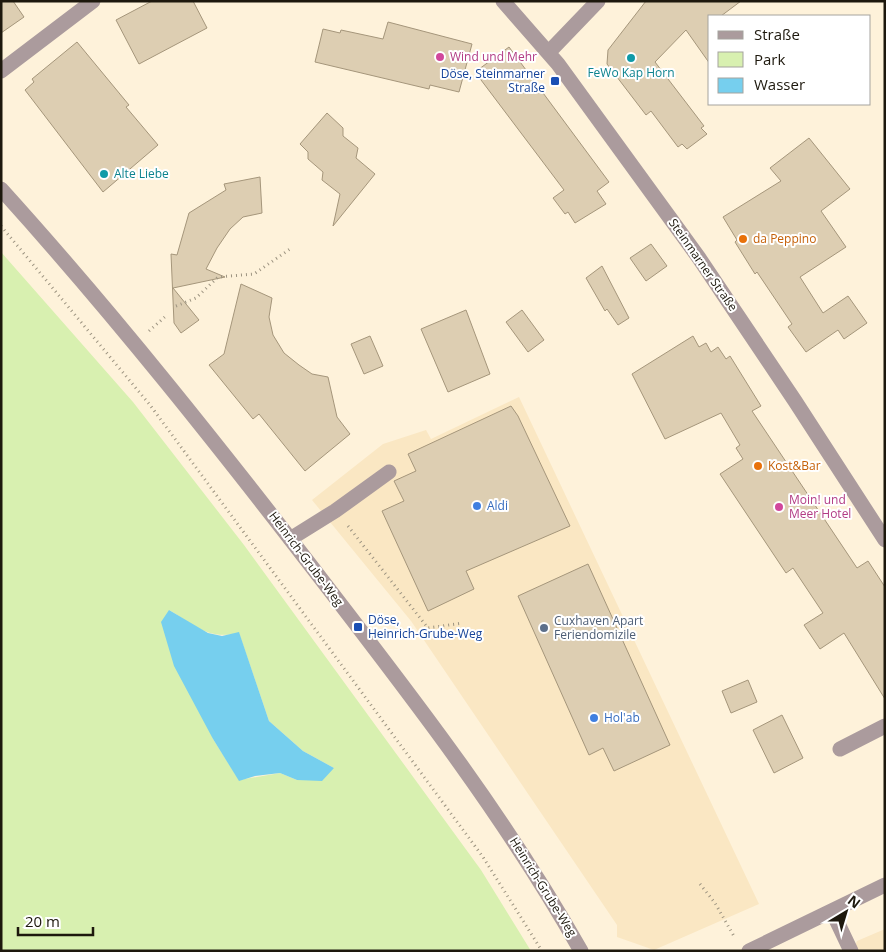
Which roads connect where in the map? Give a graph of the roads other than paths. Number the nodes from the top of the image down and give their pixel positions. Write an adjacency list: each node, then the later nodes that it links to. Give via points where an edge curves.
1 (93, 1): 5 (street)
2 (504, 1): 4 (street, Steinmarner Straße)
3 (598, 1): 4 (street)
4 (549, 52): 9 (street, Steinmarner Straße, via 699,258)
5 (1, 71)
6 (1, 189): 8 (street, Heinrich-Grube-Weg, via 134,343)
7 (389, 472): 8 (street)
8 (290, 539): 15 (street, Heinrich-Grube-Weg, via 443,737 503,824)
9 (885, 540)
10 (885, 726): 11 (street)
11 (840, 749)
12 (885, 886): 13 (street)
13 (832, 911): 14 (street); 16 (street)
14 (743, 947)
15 (581, 951)
16 (851, 951)

